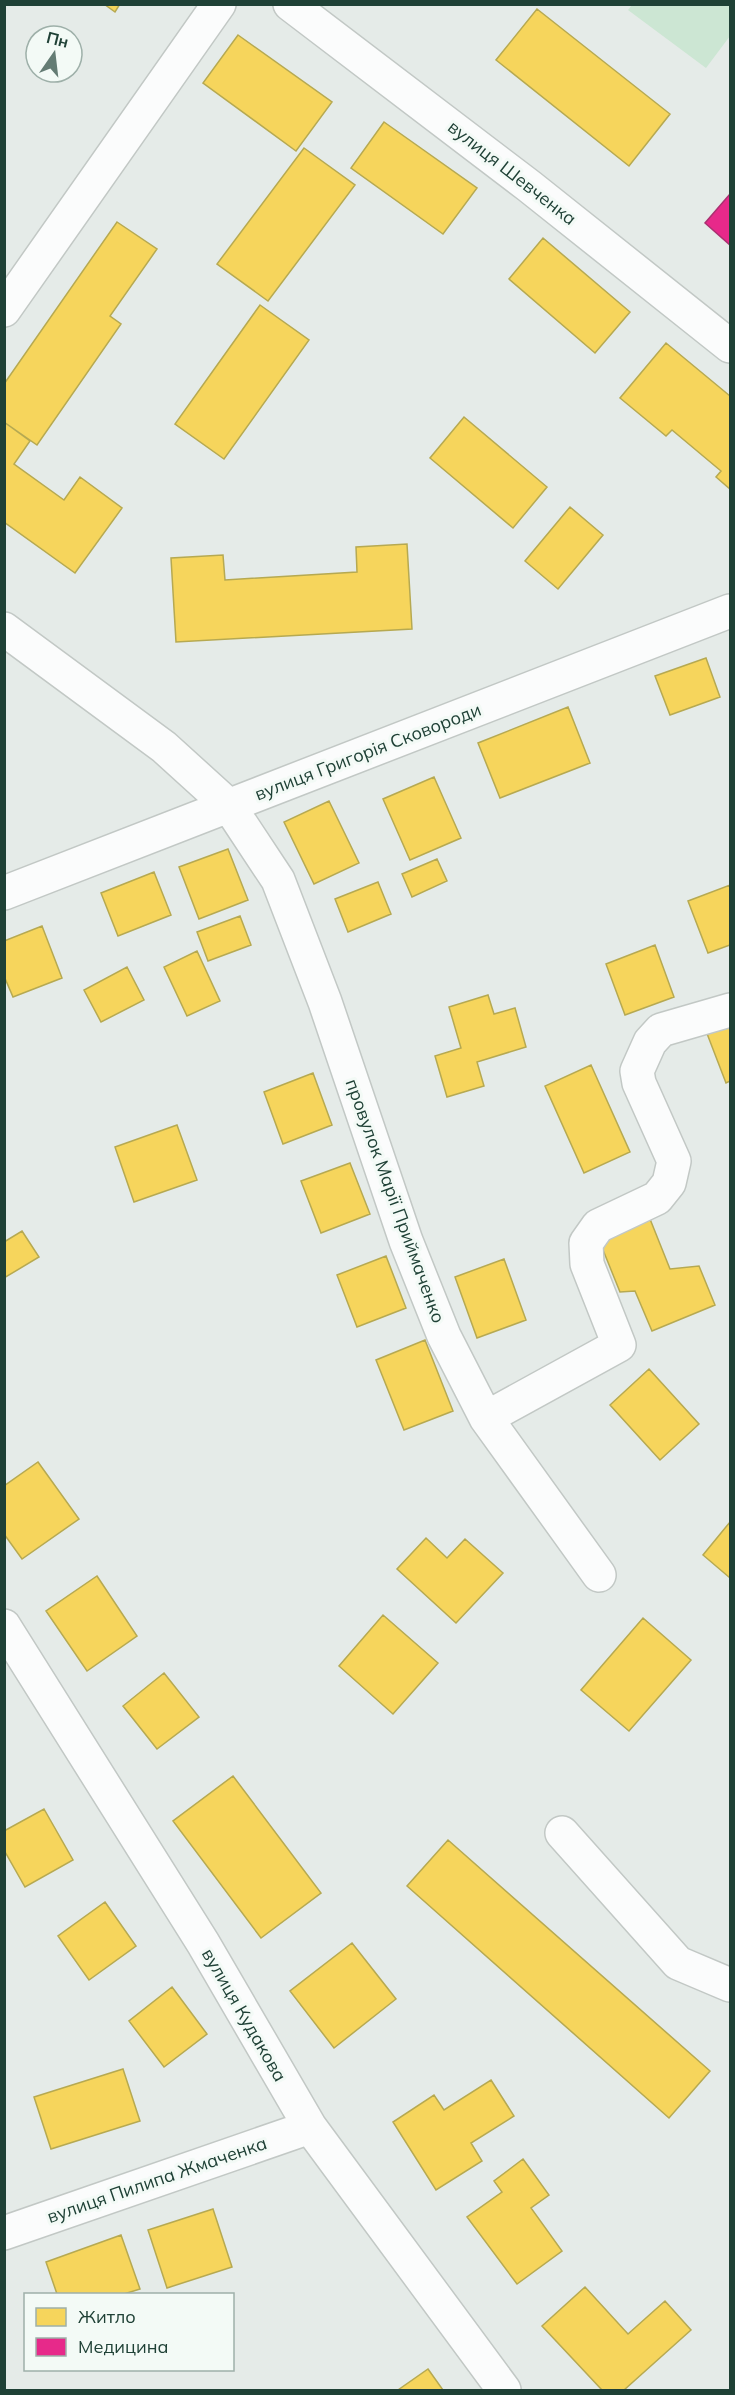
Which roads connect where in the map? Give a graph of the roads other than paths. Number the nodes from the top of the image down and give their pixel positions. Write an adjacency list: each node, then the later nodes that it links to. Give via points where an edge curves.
1 (219, 4): 3 (street)
2 (290, 4): 4 (street, вулиця Шевченка, via 530,186)
3 (4, 310)
4 (730, 346)
5 (730, 610): 7 (street, вулиця Григорія Сковороди)
6 (4, 629): 7 (street, провулок Марії Приймаченко, via 164,747)
7 (229, 806): 8 (street, вулиця Григорія Сковороди); 10 (street, провулок Марії Приймаченко, via 278,880 325,1002 406,1241 444,1336)
8 (4, 893)
9 (730, 1010): 10 (street, via 661,1030 650,1042 637,1071 674,1161 669,1183 657,1198 598,1226 586,1244 587,1264 619,1345)
10 (486, 1418): 11 (street, провулок Марії Приймаченко)
11 (599, 1575)
12 (4, 1626): 15 (street, вулиця Кудакова, via 203,1943)
13 (562, 1833): 14 (street, via 678,1963)
14 (730, 1985)
15 (310, 2127): 16 (street, вулиця Пилипа Жмаченка); 17 (street, вулиця Кудакова)
16 (4, 2233)
17 (504, 2391)

